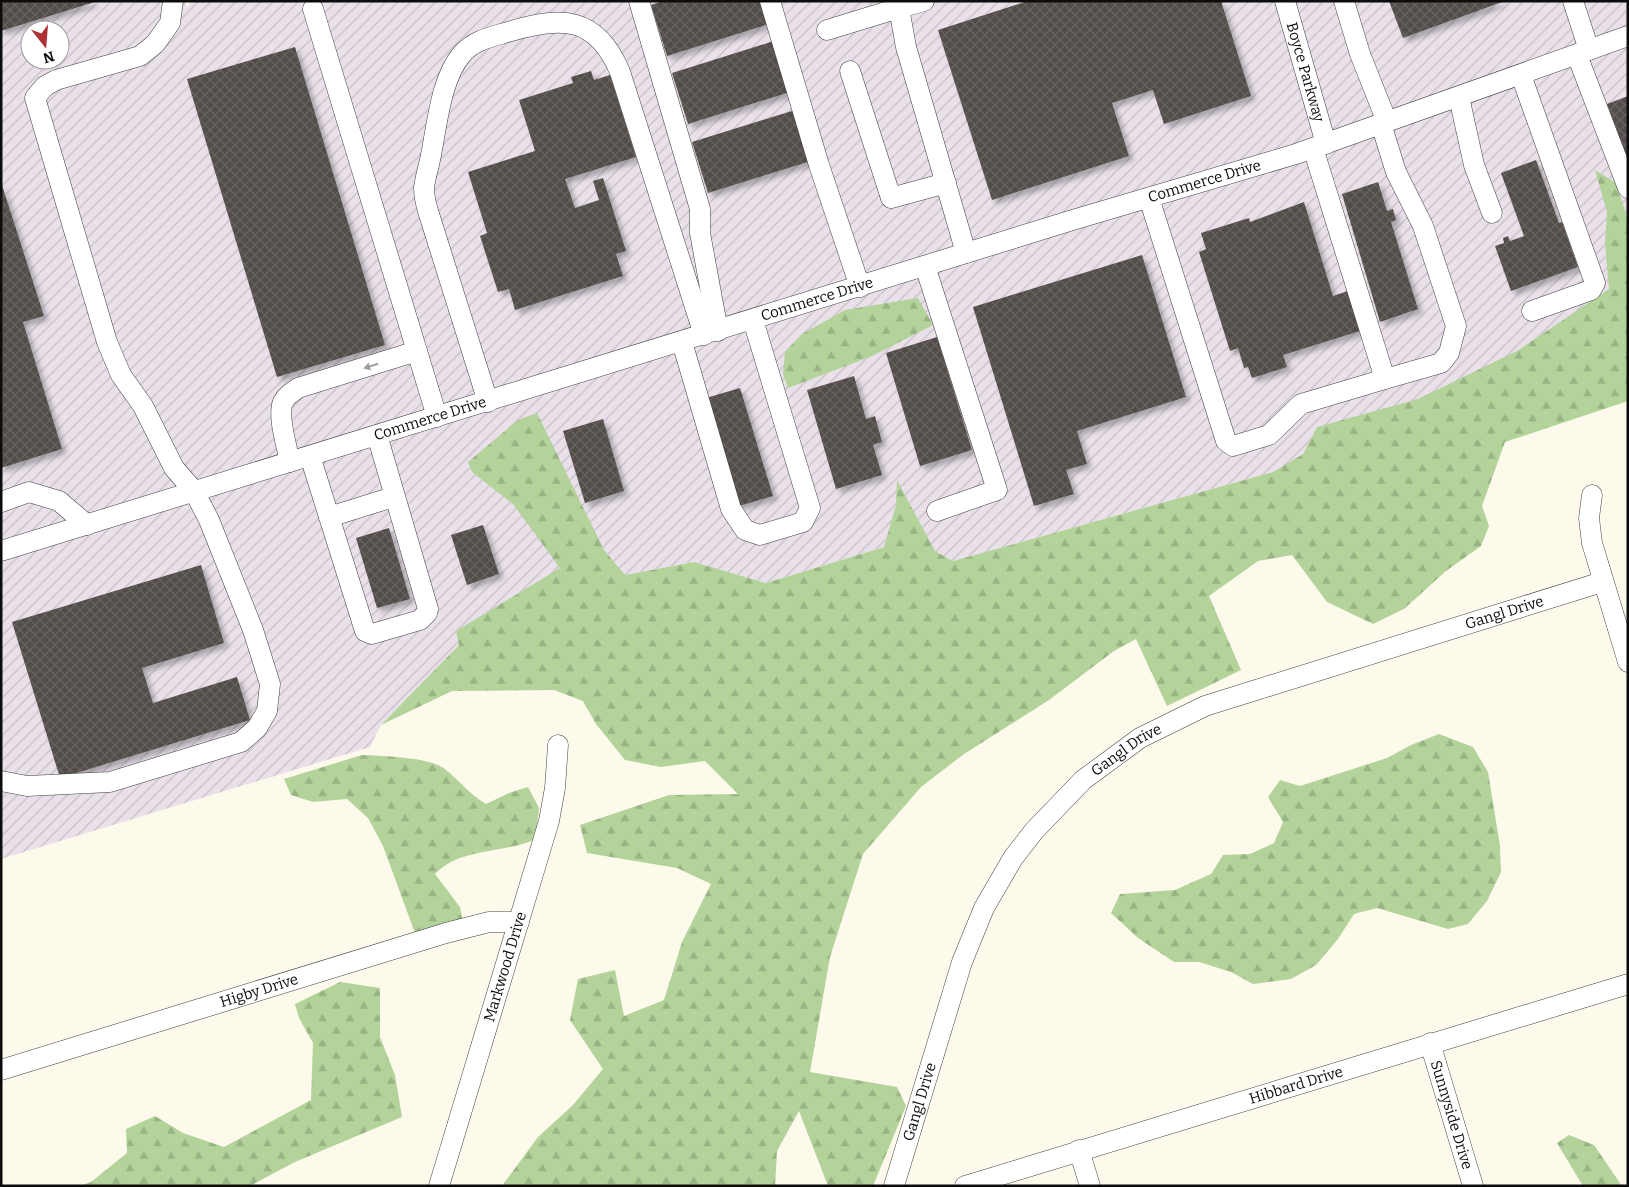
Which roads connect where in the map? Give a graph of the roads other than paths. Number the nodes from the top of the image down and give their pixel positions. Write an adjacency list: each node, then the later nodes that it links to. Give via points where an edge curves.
1 (173, 1): 36 (street, via 170,23 155,44 140,56 56,80 45,86 35,98 107,342 121,375 144,406 174,468)
2 (639, 1): 27 (street, via 700,209)
3 (770, 1): 24 (street)
4 (924, 1): 8 (street)
5 (1284, 1): 17 (street, Boyce Parkway)
6 (1344, 1): 16 (street)
7 (1573, 1): 12 (street)
8 (899, 8): 10 (street); 18 (street, via 906,47)
9 (313, 9): 29 (street)
10 (826, 30)
11 (1628, 36): 12 (street, Commerce Drive)
12 (1583, 52): 14 (street, Commerce Drive); 19 (street)
13 (850, 71): 18 (street, via 891,198)
14 (1521, 75): 15 (street, Commerce Drive); 25 (street, via 1595,283 1590,290)
15 (1459, 97): 16 (street, Commerce Drive); 21 (street, via 1474,165)
16 (1384, 123): 17 (street, Commerce Drive); 30 (street, via 1396,172 1423,226 1456,326 1449,353 1441,363)
17 (1320, 146): 20 (street, Commerce Drive); 30 (street, Boyce Parkway)
18 (946, 183): 22 (street)
19 (1628, 188)
20 (1149, 198): 22 (street, Commerce Drive); 30 (street, via 1226,441 1233,446 1269,435 1301,404)
21 (1492, 213)
22 (966, 253): 23 (street, Commerce Drive)
23 (925, 266): 24 (street, Commerce Drive); 40 (street, via 997,490)
24 (860, 287): 26 (street, Commerce Drive)
25 (1532, 311)
26 (753, 320): 27 (street, Commerce Drive); 28 (street, via 810,508 803,522 760,534 745,530 732,509)
27 (711, 333): 28 (street, Commerce Drive); 31 (street, via 620,72 603,41 587,29 557,22 540,22 482,39 472,44 456,62 443,94 424,188 428,211)
28 (682, 342): 31 (street, Commerce Drive)
29 (417, 351): 32 (street); 35 (street, one-way to 35, via 298,388 288,396 282,412)
30 (1385, 379)
31 (488, 402): 32 (street, Commerce Drive)
32 (437, 417): 33 (street, Commerce Drive)
33 (377, 435): 34 (street, Commerce Drive); 38 (street)
34 (310, 456): 35 (street, Commerce Drive); 41 (street)
35 (290, 462): 36 (street, Commerce Drive)
36 (194, 491): 42 (street, Commerce Drive); 47 (street, via 253,630 270,684 267,711 257,728 241,742 110,782 27,786)
37 (1592, 495): 44 (street, via 1588,518)
38 (394, 497): 41 (street); 41 (street, via 428,609 420,620 372,634 365,631)
39 (1, 502): 42 (street, via 29,492 59,502)
40 (937, 511)
41 (329, 516)
42 (87, 525): 43 (street, Commerce Drive)
43 (1, 551)
44 (1602, 582): 45 (street); 54 (street, Gangl Drive, via 1205,706 1140,738 1083,780 1013,858 984,908 962,962)
45 (1628, 662)
46 (558, 745): 48 (street, Markwood Drive, via 549,821)
47 (1, 781)
48 (519, 922): 51 (street, Higby Drive, via 489,922 446,933); 53 (street, Markwood Drive)
49 (1628, 984): 50 (street, Hibbard Drive)
50 (1430, 1043): 52 (street, Hibbard Drive); 57 (street, Sunnyside Drive)
51 (1, 1070)
52 (1079, 1150): 55 (street, Hibbard Drive); 56 (street)
53 (439, 1186)
54 (894, 1186)
55 (965, 1186)
56 (1090, 1186)
57 (1473, 1186)

